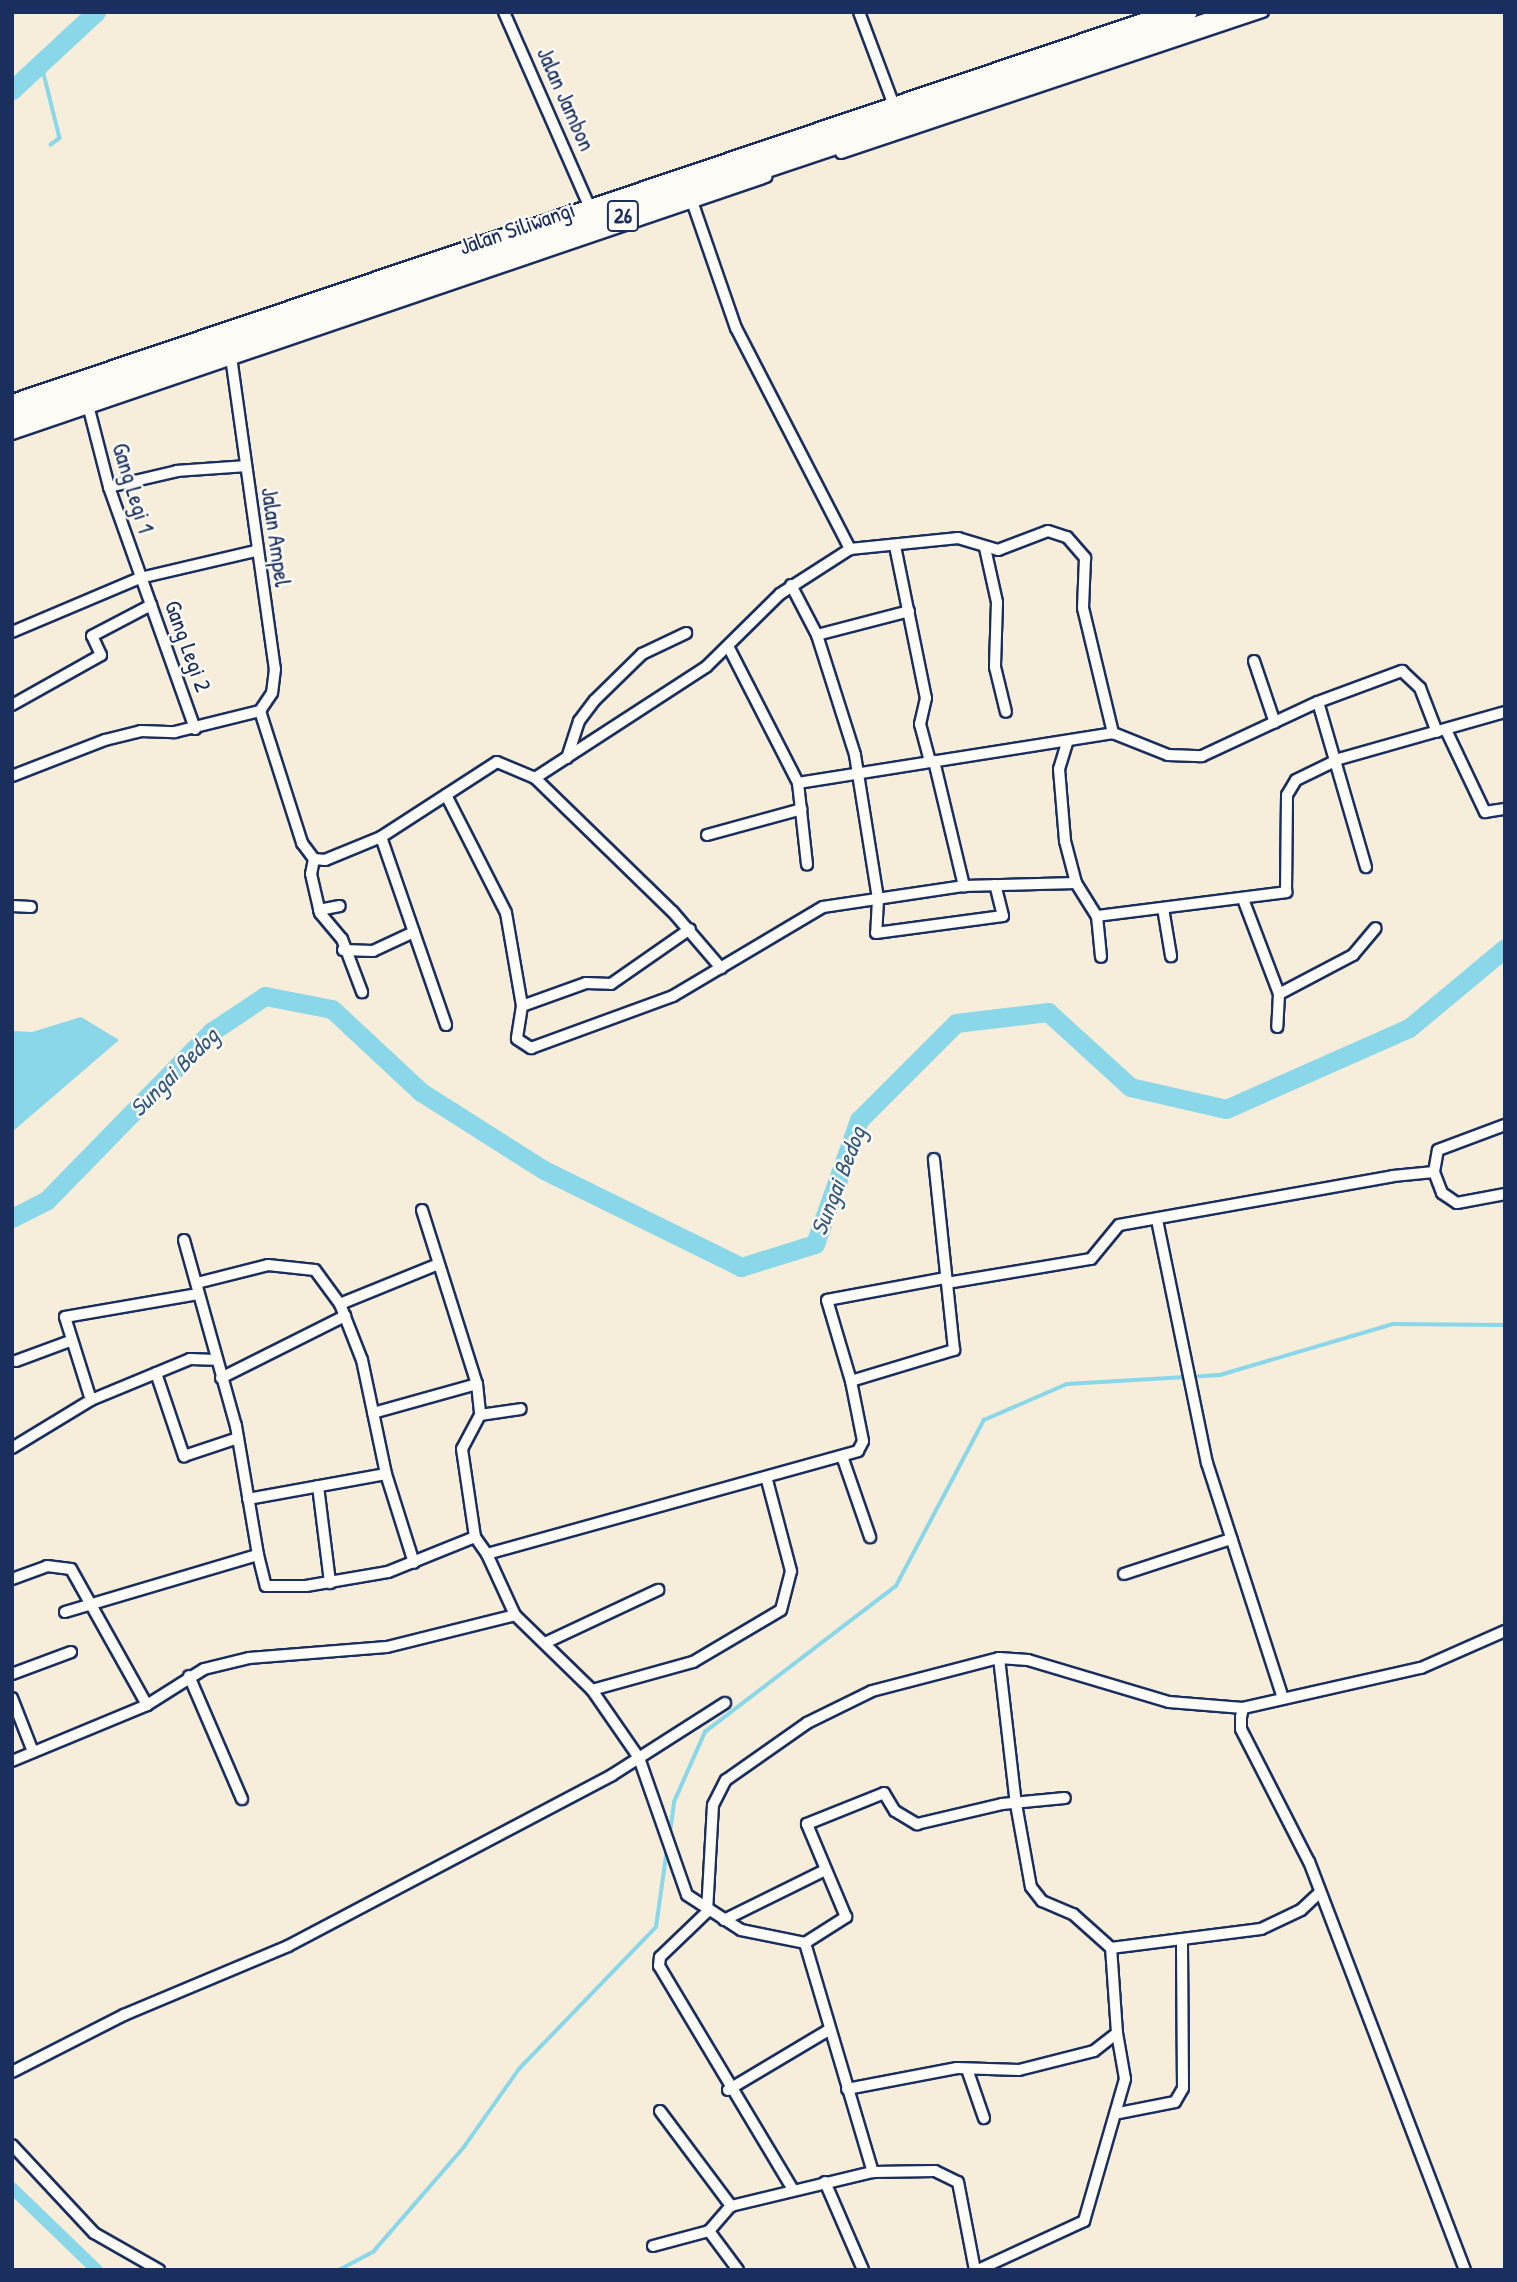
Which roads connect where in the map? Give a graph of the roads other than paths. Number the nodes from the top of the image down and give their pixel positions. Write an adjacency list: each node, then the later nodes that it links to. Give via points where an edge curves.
1 (504, 12): 8 (street, Jalan Jambon)
2 (859, 12): 6 (street)
3 (1163, 12): 6 (street)
4 (1189, 12): 11 (highway, Jalan Siliwangi / 26)
5 (1248, 13): 7 (highway, Jalan Siliwangi / 26)
6 (893, 103): 8 (street)
7 (781, 167): 9 (street); 13 (highway, Jalan Siliwangi / 26)
8 (588, 203): 11 (street)
9 (693, 204): 10 (street); 20 (street, via 736,328)
10 (232, 364): 13 (street); 16 (street, Jalan Ampel)
11 (107, 372): 12 (highway, Jalan Siliwangi / 26)
12 (16, 404)
13 (93, 404): 14 (highway, Jalan Siliwangi / 26); 15 (street); 17 (street, Gang Legi 1)
14 (12, 422)
15 (12, 434)
16 (246, 466): 17 (street, via 177,471); 21 (street, Jalan Ampel)
17 (108, 487): 22 (street, Gang Legi 1)
18 (895, 546): 19 (street, via 958,538); 20 (street); 25 (street)
19 (985, 548): 34 (street, via 997,602 995,667); 39 (street, via 998,550 1048,531 1077,547 1088,574 1085,621)
20 (850, 549): 23 (street)
21 (255, 551): 22 (street); 33 (street, Jalan Ampel, via 275,669 272,693)
22 (140, 578): 24 (street, Gang Legi 2); 26 (street)
23 (791, 586): 28 (street); 29 (street)
24 (151, 604): 32 (street, via 92,636 101,655); 37 (street, Gang Legi 2)
25 (908, 611): 28 (street); 43 (street)
26 (12, 632)
27 (686, 633): 41 (street, via 642,654 595,700 579,721)
28 (817, 635): 44 (street)
29 (729, 648): 41 (street); 47 (street)
30 (1254, 661): 36 (street)
31 (1318, 702): 36 (street); 38 (street, via 1402,671 1420,688); 42 (street)
32 (12, 705)
33 (260, 711): 37 (street); 53 (street, via 302,843)
34 (1006, 712)
35 (1505, 712): 38 (street)
36 (1275, 723): 39 (street, via 1190,757)
37 (195, 729): 45 (street, via 105,740)
38 (1441, 731): 42 (street); 50 (street, via 1485,812)
39 (1112, 733): 40 (street)
40 (1068, 743): 43 (street); 56 (street, via 1059,769 1060,805)
41 (567, 758): 46 (street)
42 (1339, 759): 55 (street); 60 (street, via 1289,786 1289,890)
43 (932, 761): 44 (street); 58 (street)
44 (858, 775): 47 (street); 59 (street)
45 (12, 776)
46 (535, 778): 48 (street, via 497,762); 68 (street)
47 (798, 783): 49 (street)
48 (446, 795): 52 (street); 76 (street, via 506,913)
49 (802, 809): 51 (street); 54 (street)
50 (1505, 809)
51 (706, 835)
52 (381, 837): 53 (street); 69 (street)
53 (314, 859): 65 (street)
54 (807, 864)
55 (1366, 867)
56 (1076, 883): 57 (street); 66 (street)
57 (995, 885): 58 (street); 59 (street, via 1003,916 876,933)
58 (964, 886): 59 (street)
59 (878, 899): 73 (street, via 813,911)
60 (1243, 899): 64 (street); 75 (street)
61 (12, 906): 63 (street)
62 (340, 906): 65 (street)
63 (31, 907)
64 (1163, 908): 66 (street); 71 (street)
65 (319, 910): 70 (street)
66 (1097, 916): 72 (street)
67 (1376, 928): 75 (street, via 1353,956)
68 (690, 929): 73 (street); 76 (street, via 611,984 586,983)
69 (414, 932): 70 (street, via 373,951); 77 (street)
70 (344, 950): 74 (street)
71 (1171, 956)
72 (1101, 957)
73 (720, 968): 76 (street, via 673,996 526,1046 517,1029)
74 (362, 992)
75 (1279, 994): 78 (street)
76 (522, 1006)
77 (446, 1025)
78 (1277, 1027)
79 (1505, 1125): 81 (street, via 1438,1150)
80 (934, 1159): 87 (street)
81 (1434, 1172): 82 (street, via 1448,1201); 84 (street)
82 (1505, 1194)
83 (422, 1210): 86 (street)
84 (1157, 1220): 87 (street, via 1119,1225 1091,1259); 112 (street, via 1206,1463)
85 (184, 1240): 88 (street)
86 (436, 1265): 89 (street); 97 (street)
87 (947, 1280): 96 (street, via 954,1350); 96 (street, via 827,1300)
88 (197, 1288): 89 (street, via 268,1265 313,1270); 91 (street, via 69,1314 64,1322); 92 (street)
89 (340, 1304): 90 (street)
90 (345, 1316): 95 (street); 100 (street)
91 (70, 1341): 93 (street); 98 (street)
92 (215, 1360): 94 (street, via 190,1359); 95 (street)
93 (16, 1361)
94 (156, 1373): 98 (street); 103 (street, via 184,1456)
95 (221, 1378): 103 (street)
96 (851, 1381): 105 (street, via 863,1441)
97 (477, 1384): 100 (street); 101 (street)
98 (90, 1400): 104 (street)
99 (521, 1409): 101 (street)
100 (373, 1413): 106 (street)
101 (480, 1415): 110 (street, via 462,1448)
102 (12, 1435): 104 (street)
103 (238, 1438): 109 (street)
104 (14, 1448)
105 (842, 1456): 107 (street); 111 (street)
106 (386, 1474): 108 (street); 115 (street)
107 (767, 1480): 113 (street); 129 (street, via 791,1571 781,1610 693,1662)
108 (318, 1486): 109 (street); 118 (street)
109 (248, 1499): 114 (street)
110 (475, 1537): 113 (street); 115 (street)
111 (870, 1537)
112 (1231, 1539): 116 (street); 131 (street)
113 (487, 1554): 122 (street)
114 (258, 1555): 118 (street, via 262,1580 273,1588); 120 (street)
115 (414, 1563): 118 (street)
116 (1124, 1574)
117 (12, 1579): 120 (street, via 65,1565)
118 (330, 1583)
119 (658, 1590): 124 (street)
120 (95, 1604): 121 (street); 133 (street)
121 (65, 1612)
122 (515, 1615): 124 (street); 128 (street, via 387,1647 249,1658)
123 (1505, 1631): 131 (street, via 1421,1668)
124 (547, 1642): 129 (street)
125 (71, 1652): 127 (street)
126 (999, 1663): 134 (street, via 1028,1660 1169,1702); 140 (street); 143 (street, via 872,1691 807,1723 726,1780 713,1805)
127 (12, 1674)
128 (189, 1676): 133 (street); 139 (street)
129 (592, 1690): 136 (street)
130 (12, 1698): 135 (street)
131 (1283, 1698): 134 (street)
132 (725, 1703): 136 (street)
133 (147, 1704): 135 (street)
134 (1243, 1708): 142 (street, via 1241,1729)
135 (33, 1752): 137 (street)
136 (639, 1758): 143 (street, via 687,1895); 151 (street, via 288,1946 124,2015)
137 (12, 1761)
138 (1065, 1798): 140 (street)
139 (242, 1799)
140 (1016, 1804): 141 (street, via 917,1824 895,1811 884,1793 805,1826); 147 (street, via 1035,1894 1084,1922)
141 (825, 1870): 144 (street); 146 (street, via 846,1917)
142 (1319, 1893): 145 (street, via 1301,1910 1261,1929); 168 (street)
143 (707, 1912): 144 (street); 153 (street, via 660,1957 659,1966)
144 (724, 1920): 146 (street)
145 (1182, 1942): 147 (street); 155 (street, via 1183,2088 1175,2102)
146 (805, 1943): 148 (street, via 820,1976)
147 (1111, 1948): 149 (street)
148 (827, 2031): 152 (street); 153 (street)
149 (1117, 2033): 150 (street, via 1094,2051 1018,2070); 155 (street, via 1125,2079)
150 (967, 2069): 152 (street); 156 (street)
151 (12, 2072)
152 (847, 2089): 158 (street)
153 (728, 2090): 160 (street)
154 (660, 2111): 161 (street)
155 (1119, 2113): 167 (street, via 1084,2221)
156 (984, 2118)
157 (12, 2145): 164 (street, via 94,2233)
158 (873, 2172): 159 (street); 167 (street, via 935,2171 956,2177)
159 (825, 2182): 160 (street); 166 (street)
160 (792, 2188): 161 (street)
161 (731, 2206): 162 (street)
162 (709, 2231): 163 (street); 165 (street)
163 (653, 2246)
164 (159, 2270)
165 (738, 2270)
166 (863, 2270)
167 (976, 2270)
168 (1465, 2270)

